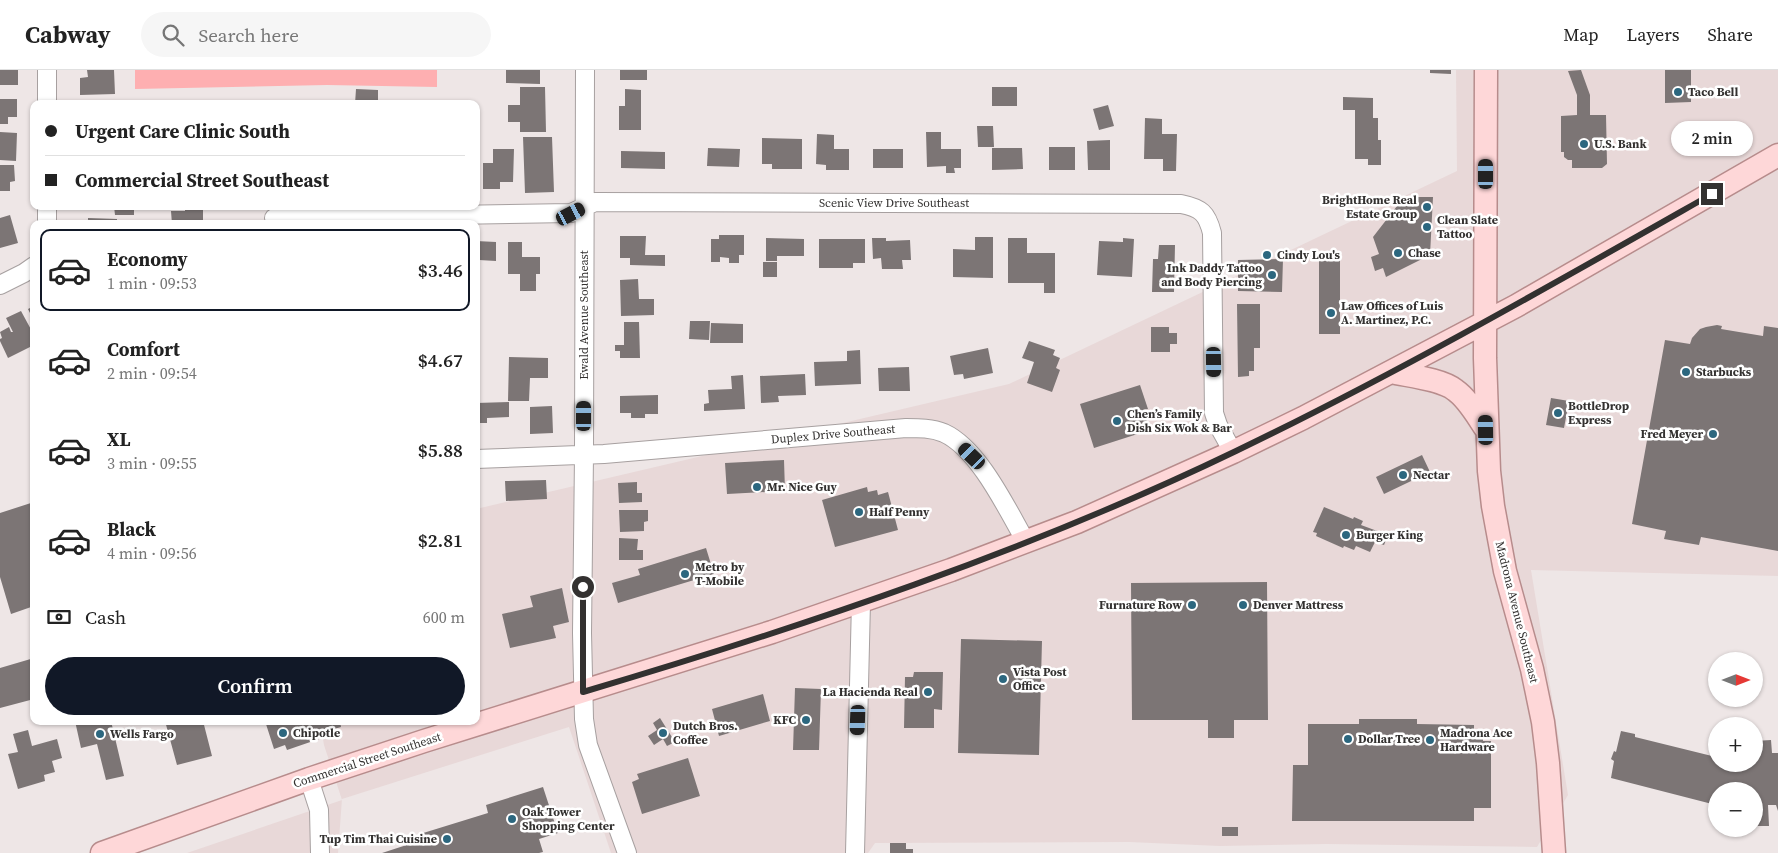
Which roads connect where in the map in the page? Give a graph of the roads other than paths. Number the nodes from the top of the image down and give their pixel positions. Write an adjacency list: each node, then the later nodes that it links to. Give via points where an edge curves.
1 (47, 70): 4 (street)
2 (585, 70): 6 (street, Ewald Avenue Southeast)
3 (1486, 70): 10 (main road, Madrona Avenue Southeast)
4 (47, 100)
5 (1778, 155): 10 (main road, Commercial Street Southeast)
6 (584, 207): 7 (street, Scenic View Drive Southeast, via 571,214); 13 (street, Scenic View Drive Southeast, via 595,202 1181,204 1195,207 1209,221 1212,233 1214,413); 14 (street, Ewald Avenue Southeast)
7 (274, 218)
8 (30, 269): 9 (street)
9 (0, 285)
10 (1485, 322): 11 (main road, Commercial Street Southeast); 12 (main road, Madrona Avenue Southeast)
11 (1391, 372): 12 (main road, via 1454,388); 13 (main road, Commercial Street Southeast)
12 (1486, 430): 26 (main road, Madrona Avenue Southeast, via 1493,506 1505,571 1543,722)
13 (1233, 452): 16 (main road, Commercial Street Southeast)
14 (584, 455): 15 (street, Duplex Drive Southeast); 16 (street, Duplex Drive Southeast, via 926,428 952,438 979,464); 18 (street, Ewald Avenue Southeast)
15 (480, 459)
16 (1026, 542): 17 (main road, Commercial Street Southeast)
17 (861, 602): 18 (main road, Commercial Street Southeast); 25 (street)
18 (583, 692): 20 (main road, Commercial Street Southeast); 24 (street, Ewald Avenue Southeast, via 588,745)
19 (479, 725): 21 (main road, Commercial Street Southeast)
20 (480, 725)
21 (309, 779): 22 (main road, Commercial Street Southeast); 23 (street, via 320,810)
22 (102, 853)
23 (320, 853)
24 (626, 853)
25 (855, 853)
26 (1554, 853)

